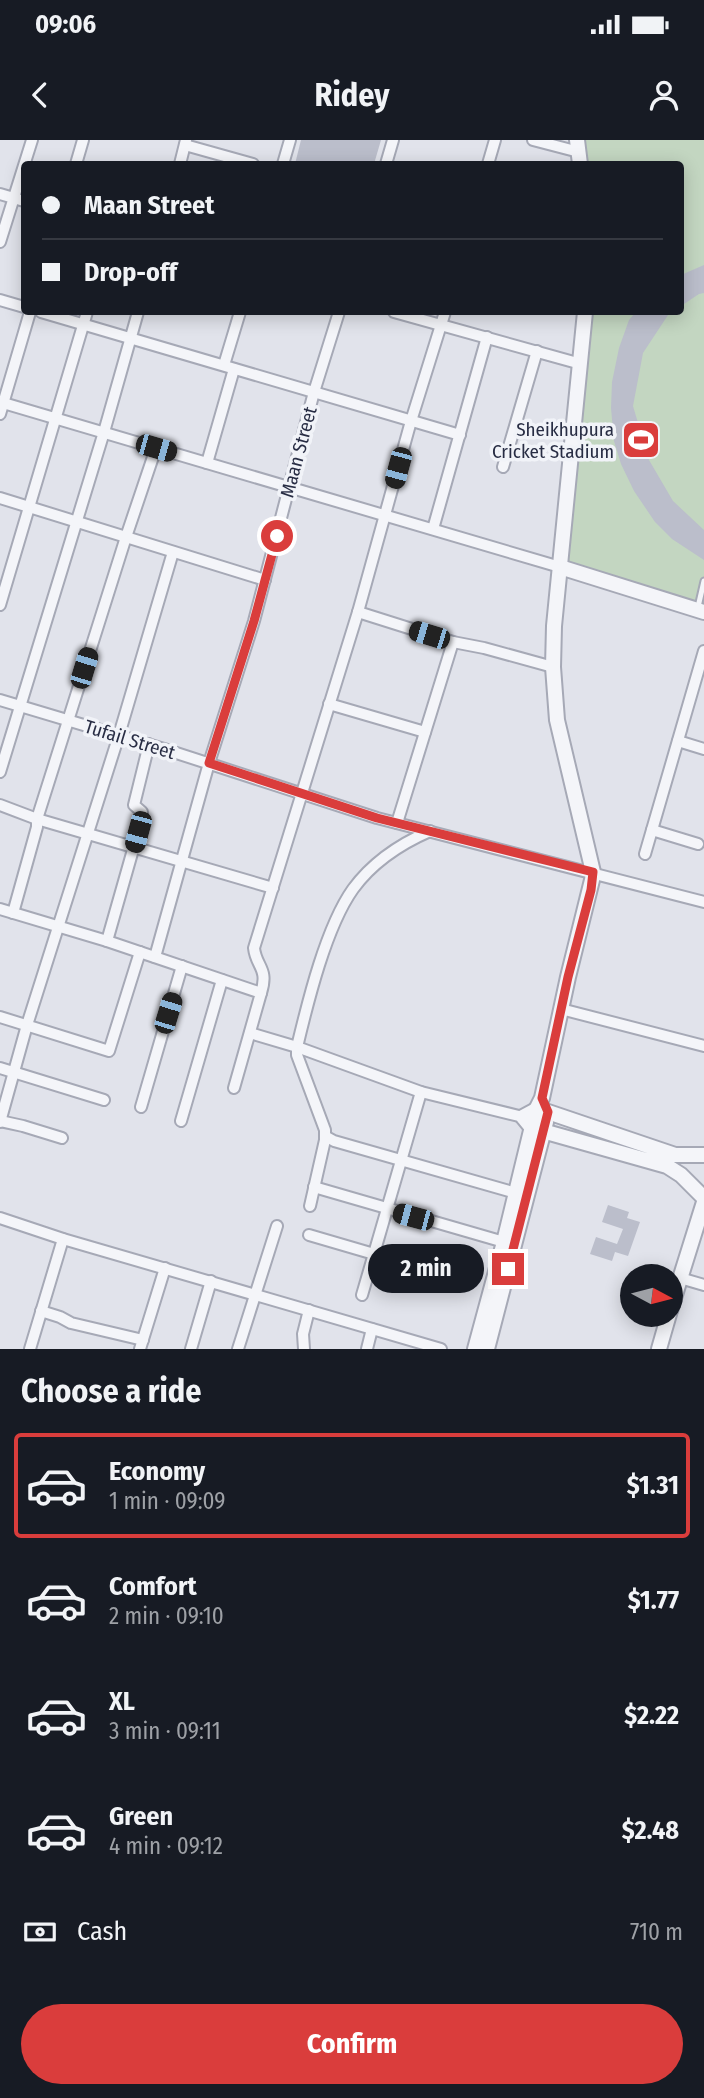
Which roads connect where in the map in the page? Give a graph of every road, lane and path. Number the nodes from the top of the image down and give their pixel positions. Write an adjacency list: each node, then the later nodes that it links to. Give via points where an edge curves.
1 (32, 140): 9 (street)
2 (83, 140): 10 (street)
3 (290, 140): 13 (street)
4 (393, 140): 14 (street)
5 (495, 140): 15 (street)
6 (533, 140): 8 (street)
7 (186, 143): 11 (street); 12 (street)
8 (579, 152)
9 (27, 161)
10 (77, 161)
11 (181, 161)
12 (243, 161)
13 (285, 161)
14 (387, 161)
15 (489, 161)
16 (0, 194): 17 (street)
17 (19, 199): 18 (street)
18 (0, 242)
19 (0, 300): 20 (street)
20 (21, 306)
21 (29, 315): 38 (street)
22 (52, 315): 30 (street)
23 (86, 315): 30 (street)
24 (137, 315): 33 (street)
25 (239, 315): 36 (street)
26 (338, 315): 37 (street, Maan Street)
27 (406, 315): 31 (street)
28 (444, 315): 31 (street)
29 (585, 315): 35 (street)
30 (83, 324): 33 (street); 39 (street)
31 (441, 324): 32 (street); 40 (street)
32 (488, 337): 34 (street); 42 (street)
33 (131, 338): 36 (street); 41 (street)
34 (537, 351): 35 (street); 45 (street)
35 (581, 364): 54 (street)
36 (229, 367): 37 (street); 44 (street)
37 (314, 392): 40 (street); 46 (street, Maan Street)
38 (1, 406): 39 (street)
39 (56, 418): 41 (street); 48 (street)
40 (411, 421): 42 (street); 49 (street)
41 (104, 432): 43 (street); 50 (street)
42 (460, 435): 51 (street)
43 (156, 448): 44 (street); 52 (street)
44 (207, 463): 46 (street)
45 (503, 467)
46 (289, 486): 49 (street); 55 (street, Maan Street)
47 (0, 498): 48 (street)
48 (29, 507): 50 (street); 57 (street)
49 (385, 515): 51 (street); 59 (street)
50 (77, 522): 52 (street); 65 (street)
51 (433, 529): 54 (street)
52 (125, 537): 53 (street); 66 (street)
53 (173, 552): 55 (street); 68 (street)
54 (560, 567): 58 (street); 62 (street)
55 (265, 580): 72 (street, Maan Street)
56 (704, 581): 58 (lane)
57 (0, 605)
58 (701, 611)
59 (358, 612): 60 (street); 64 (street)
60 (453, 642): 62 (street); 67 (street)
61 (704, 650): 69 (street)
62 (553, 667): 85 (street, via 558,720)
63 (0, 700): 65 (street, Tufail Street)
64 (330, 704): 67 (street); 74 (street)
65 (20, 706): 66 (street, Tufail Street); 73 (street)
66 (68, 720): 68 (street, Tufail Street); 76 (street)
67 (425, 732): 77 (street)
68 (119, 735): 70 (street, Tufail Street); 80 (street)
69 (678, 741): 71 (street); 78 (street)
70 (149, 744): 72 (street, Tufail Street); 82 (street, via 134,805 142,814)
71 (704, 749)
72 (209, 763): 74 (street, Tufail Street); 84 (street, Maan Street)
73 (0, 772)
74 (302, 793): 77 (street, Tufail Street); 86 (street)
75 (0, 805): 76 (street)
76 (37, 819): 80 (street); 89 (street)
77 (397, 823): 79 (street, Tufail Street)
78 (652, 830): 81 (street); 83 (street)
79 (430, 831): 85 (street, Tufail Street); 102 (street, via 406,841 352,891 319,968)
80 (87, 833): 82 (street); 90 (street)
81 (698, 845)
82 (134, 847): 84 (street); 91 (street)
83 (645, 854)
84 (182, 860): 86 (street); 93 (street, Maan Street)
85 (593, 872): 87 (street, Tufail Street); 97 (street)
86 (273, 888): 96 (street, via 254,948 263,973)
87 (704, 902)
88 (0, 909): 89 (street)
89 (13, 912): 90 (street)
90 (57, 926): 91 (street); 99 (street)
91 (107, 941): 92 (street)
92 (140, 952): 93 (street); 99 (street, via 109,1051)
93 (155, 957): 94 (street)
94 (182, 966): 95 (street); 108 (street)
95 (222, 980): 96 (street); 111 (street)
96 (261, 993): 100 (street)
97 (561, 1009): 101 (street); 109 (street)
98 (0, 1017): 99 (street)
99 (27, 1025): 104 (street)
100 (250, 1033): 102 (street); 105 (street)
101 (704, 1046)
102 (297, 1047): 106 (street); 113 (street)
103 (0, 1068): 104 (street)
104 (14, 1072): 107 (street); 110 (street)
105 (234, 1088)
106 (421, 1092): 112 (street); 116 (street)
107 (104, 1100)
108 (141, 1107)
109 (542, 1107): 112 (street); 112 (street); 115 (street, via 676,1155)
110 (0, 1121): 114 (street)
111 (181, 1121)
112 (533, 1126): 118 (street); 119 (street, via 667,1166); 147 (street)
113 (325, 1136): 116 (street); 117 (street)
114 (62, 1138)
115 (704, 1155)
116 (401, 1162): 118 (street); 121 (street)
117 (314, 1187): 120 (street); 121 (street)
118 (516, 1193): 126 (street)
119 (704, 1200): 129 (street)
120 (310, 1206)
121 (386, 1209): 126 (street); 127 (street)
122 (0, 1218): 125 (street)
123 (276, 1226): 133 (street)
124 (309, 1235): 127 (street)
125 (63, 1239): 128 (street); 136 (street)
126 (504, 1242): 146 (street)
127 (374, 1254): 134 (street)
128 (164, 1268): 131 (street); 139 (street)
129 (683, 1268)
130 (683, 1279): 132 (street)
131 (211, 1281): 133 (street); 141 (street)
132 (704, 1285)
133 (255, 1294): 135 (street); 142 (street)
134 (362, 1295)
135 (309, 1310): 138 (street); 143 (street)
136 (41, 1311): 139 (street); 140 (street)
137 (666, 1327): 148 (street)
138 (372, 1329): 144 (street); 145 (street)
139 (142, 1345)
140 (30, 1349)
141 (191, 1349)
142 (237, 1349)
143 (304, 1349)
144 (367, 1349)
145 (441, 1349)
146 (475, 1349)
147 (487, 1349)
148 (659, 1349)

